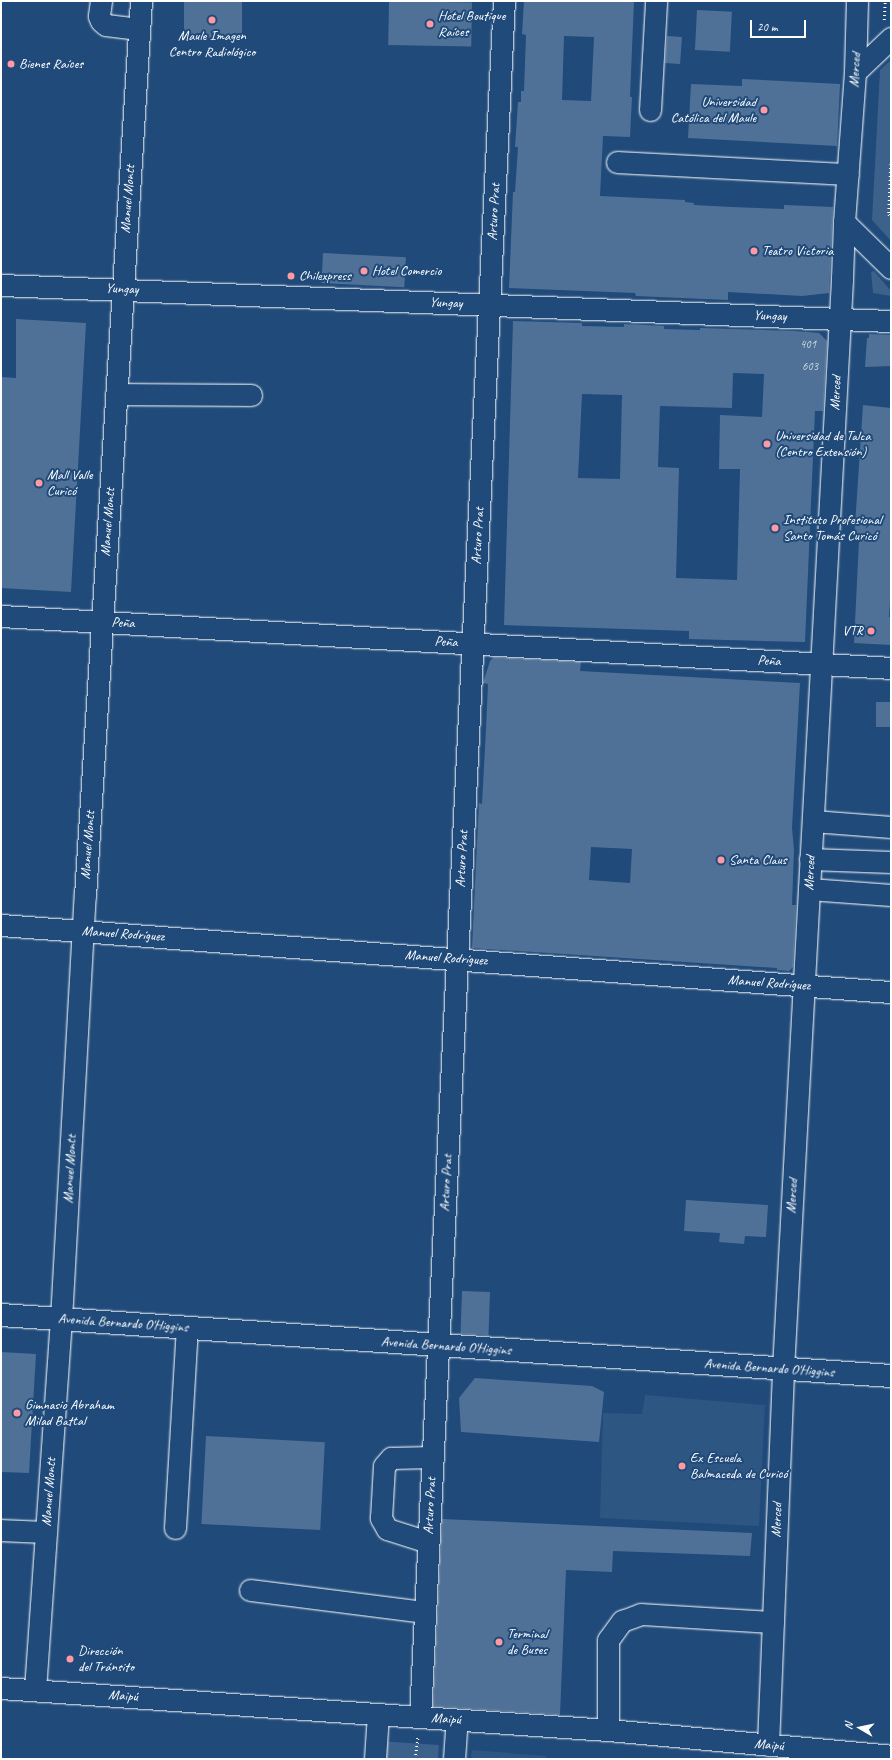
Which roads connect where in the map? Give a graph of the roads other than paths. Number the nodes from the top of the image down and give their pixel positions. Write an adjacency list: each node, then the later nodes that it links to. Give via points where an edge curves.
1 (101, 1): 6 (street, via 99,16 106,26)
2 (141, 1): 6 (street, Manuel Montt)
3 (504, 1): 16 (street, Arturo Prat)
4 (656, 1): 9 (street)
5 (857, 1): 8 (street, Merced)
6 (139, 29): 15 (street, Manuel Montt)
7 (888, 30): 8 (street)
8 (855, 72): 11 (street, Merced)
9 (650, 110)
10 (617, 162): 11 (street)
11 (848, 174): 12 (street, Merced)
12 (844, 222): 13 (street); 17 (street, Merced)
13 (891, 268)
14 (1, 285): 15 (street, Yungay)
15 (123, 289): 16 (street, Yungay); 19 (street, Manuel Montt)
16 (489, 304): 17 (street, Yungay); 23 (street, Arturo Prat)
17 (840, 319): 18 (street, Yungay); 24 (street, Merced)
18 (891, 321)
19 (116, 394): 20 (street); 22 (street, Manuel Montt)
20 (251, 395)
21 (1, 616): 22 (street, Peña)
22 (102, 622): 23 (street, Peña); 33 (street, Manuel Montt)
23 (472, 644): 24 (street, Peña); 34 (street, Arturo Prat)
24 (821, 664): 25 (street, Peña); 26 (street, Merced)
25 (891, 668)
26 (813, 821): 27 (street); 28 (street, Merced)
27 (891, 827)
28 (810, 859): 29 (street); 30 (street, Merced)
29 (891, 862)
30 (809, 890): 31 (street); 35 (street, Merced)
31 (891, 895)
32 (1, 925): 33 (street, Manuel Rodríguez)
33 (83, 931): 34 (street, Manuel Rodríguez); 38 (street, Manuel Montt)
34 (457, 959): 35 (street, Manuel Rodríguez); 40 (street, Arturo Prat)
35 (804, 985): 36 (street, Manuel Rodríguez); 41 (street, Merced)
36 (891, 992)
37 (1, 1315): 38 (main road, Avenida Bernardo O'Higgins)
38 (61, 1319): 39 (main road, Avenida Bernardo O'Higgins); 46 (street, Manuel Montt)
39 (187, 1328): 40 (main road, Avenida Bernardo O'Higgins); 44 (street)
40 (438, 1345): 41 (main road, Avenida Bernardo O'Higgins); 43 (street, Arturo Prat)
41 (783, 1369): 42 (main road, Avenida Bernardo O'Higgins); 50 (street, Merced)
42 (891, 1376)
43 (432, 1457): 47 (street, Arturo Prat); 47 (street, via 391,1458 384,1466 381,1518 387,1529)
44 (175, 1528)
45 (1, 1530): 46 (street)
46 (46, 1532): 52 (street, Manuel Montt)
47 (428, 1542): 49 (street, Arturo Prat)
48 (250, 1590): 49 (street)
49 (425, 1612): 54 (street, Arturo Prat)
50 (773, 1622): 56 (street, via 641,1614 622,1621 608,1640); 57 (street, Merced)
51 (1, 1688): 52 (street, Maipú)
52 (35, 1690): 53 (street, Maipú)
53 (378, 1714): 54 (street, Maipú); 59 (street)
54 (420, 1717): 55 (street, Maipú)
55 (457, 1720): 56 (street, Maipú); 60 (street)
56 (608, 1730): 57 (street, Maipú)
57 (768, 1745): 58 (street, Maipú)
58 (891, 1756)
59 (375, 1759)
60 (454, 1759)

